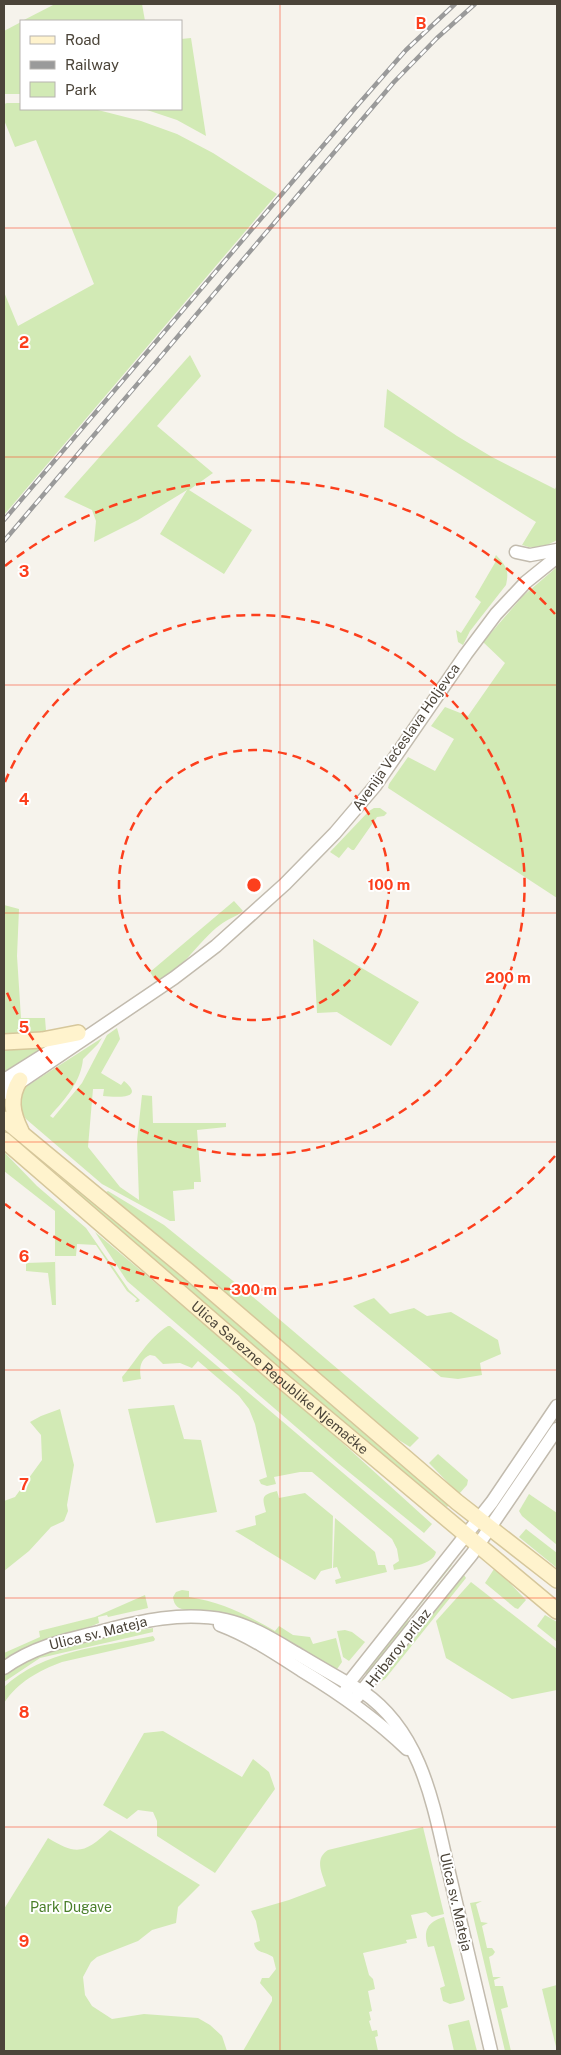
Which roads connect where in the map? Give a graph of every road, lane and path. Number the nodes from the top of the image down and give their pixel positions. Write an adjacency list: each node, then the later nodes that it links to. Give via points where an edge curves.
1 (557, 550): 2 (street, via 530,555)
2 (516, 552)
3 (557, 557): 4 (street, Avenija Većeslava Holjevca, via 526,582 496,614 375,786 335,833 285,884 216,946 156,992)
4 (108, 1022): 5 (street, Avenija Većeslava Holjevca); 8 (street, Avenija Većeslava Holjevca)
5 (78, 1033): 6 (main road, via 42,1040); 7 (street, Avenija Većeslava Holjevca)
6 (4, 1042)
7 (4, 1080)
8 (20, 1080): 9 (street, Avenija Većeslava Holjevca); 11 (main road, via 14,1091 13,1107)
9 (4, 1093)
10 (4, 1119): 11 (main road, Ulica Savezne Republike Njemačke)
11 (26, 1138): 15 (main road, Ulica Savezne Republike Njemačke, via 188,1271)
12 (5, 1142): 17 (main road, Ulica Savezne Republike Njemačke, via 271,1372)
13 (557, 1406): 15 (street, Hribarov prilaz)
14 (557, 1430): 16 (street, Hribarov prilaz)
15 (478, 1519): 16 (main road, Ulica Savezne Republike Njemačke); 17 (street, Hribarov prilaz)
16 (491, 1529): 18 (street, Hribarov prilaz); 19 (main road, Ulica Savezne Republike Njemačke)
17 (466, 1534): 18 (main road, Ulica Savezne Republike Njemačke); 23 (street, Hribarov prilaz)
18 (479, 1545): 20 (main road, Ulica Savezne Republike Njemačke); 24 (street, Hribarov prilaz)
19 (557, 1580)
20 (557, 1611)
21 (198, 1617): 22 (street, Ulica sv. Mateja, via 154,1619 54,1643 24,1654); 23 (street, Ulica sv. Mateja, via 247,1626); 25 (street, Ulica sv. Mateja, via 257,1642)
22 (4, 1668)
23 (349, 1684): 24 (street, Ulica sv. Mateja); 25 (street, Hribarov prilaz)
24 (362, 1692): 25 (street, Hribarov prilaz); 26 (street, Ulica sv. Mateja, via 396,1723)
25 (348, 1700): 26 (street, Ulica sv. Mateja, via 383,1726)
26 (414, 1756): 27 (street, Ulica sv. Mateja, via 432,1801)
27 (491, 2051)

